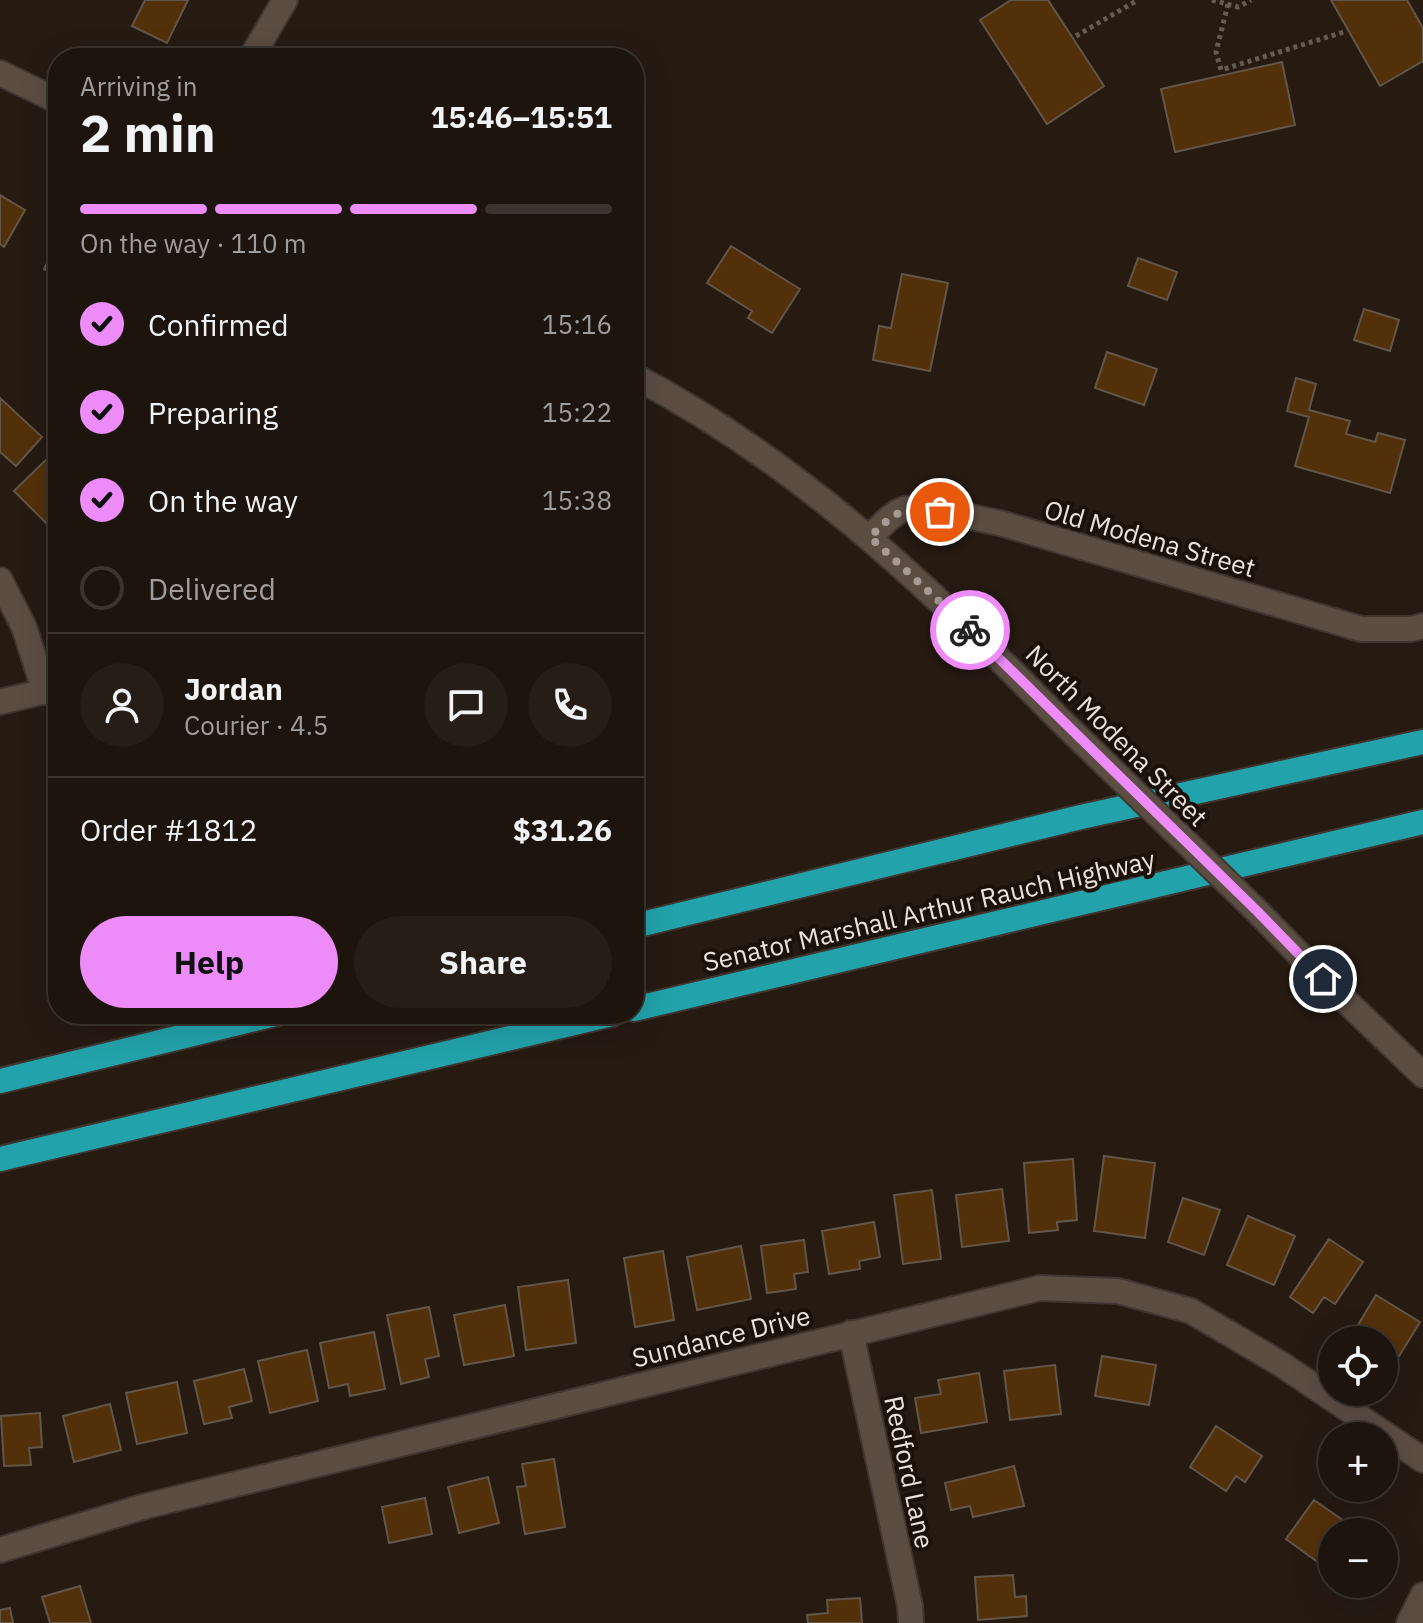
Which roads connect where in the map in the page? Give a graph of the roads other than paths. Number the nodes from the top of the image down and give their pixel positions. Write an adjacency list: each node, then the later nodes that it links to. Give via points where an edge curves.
1 (285, 0): 2 (street)
2 (257, 48)
3 (0, 73): 4 (street)
4 (48, 96)
5 (644, 382): 6 (street, North Modena Street, via 731,433)
6 (870, 537): 8 (street, Old Modena Street, via 903,509 940,512 1000,523 1361,629); 18 (street, North Modena Street, bridge)
7 (0, 580): 9 (street)
8 (1423, 626)
9 (48, 683)
10 (48, 691): 11 (street)
11 (0, 702)
12 (1423, 742): 14 (highway, Senator Marshall Arthur Rauch Highway, via 1081,817)
13 (1423, 822): 15 (highway, Senator Marshall Arthur Rauch Highway)
14 (644, 924)
15 (644, 1007)
16 (234, 1024): 19 (highway)
17 (570, 1024): 20 (highway)
18 (1423, 1075)
19 (0, 1081)
20 (0, 1159)
21 (851, 1333): 22 (street, Sundance Drive, via 1040,1288 1118,1291 1191,1311 1281,1364); 23 (street, Sundance Drive, via 146,1506); 25 (street, Redford Lane)
22 (1423, 1460)
23 (0, 1550)
24 (1423, 1595): 26 (street)
25 (911, 1623)
26 (1409, 1623)

